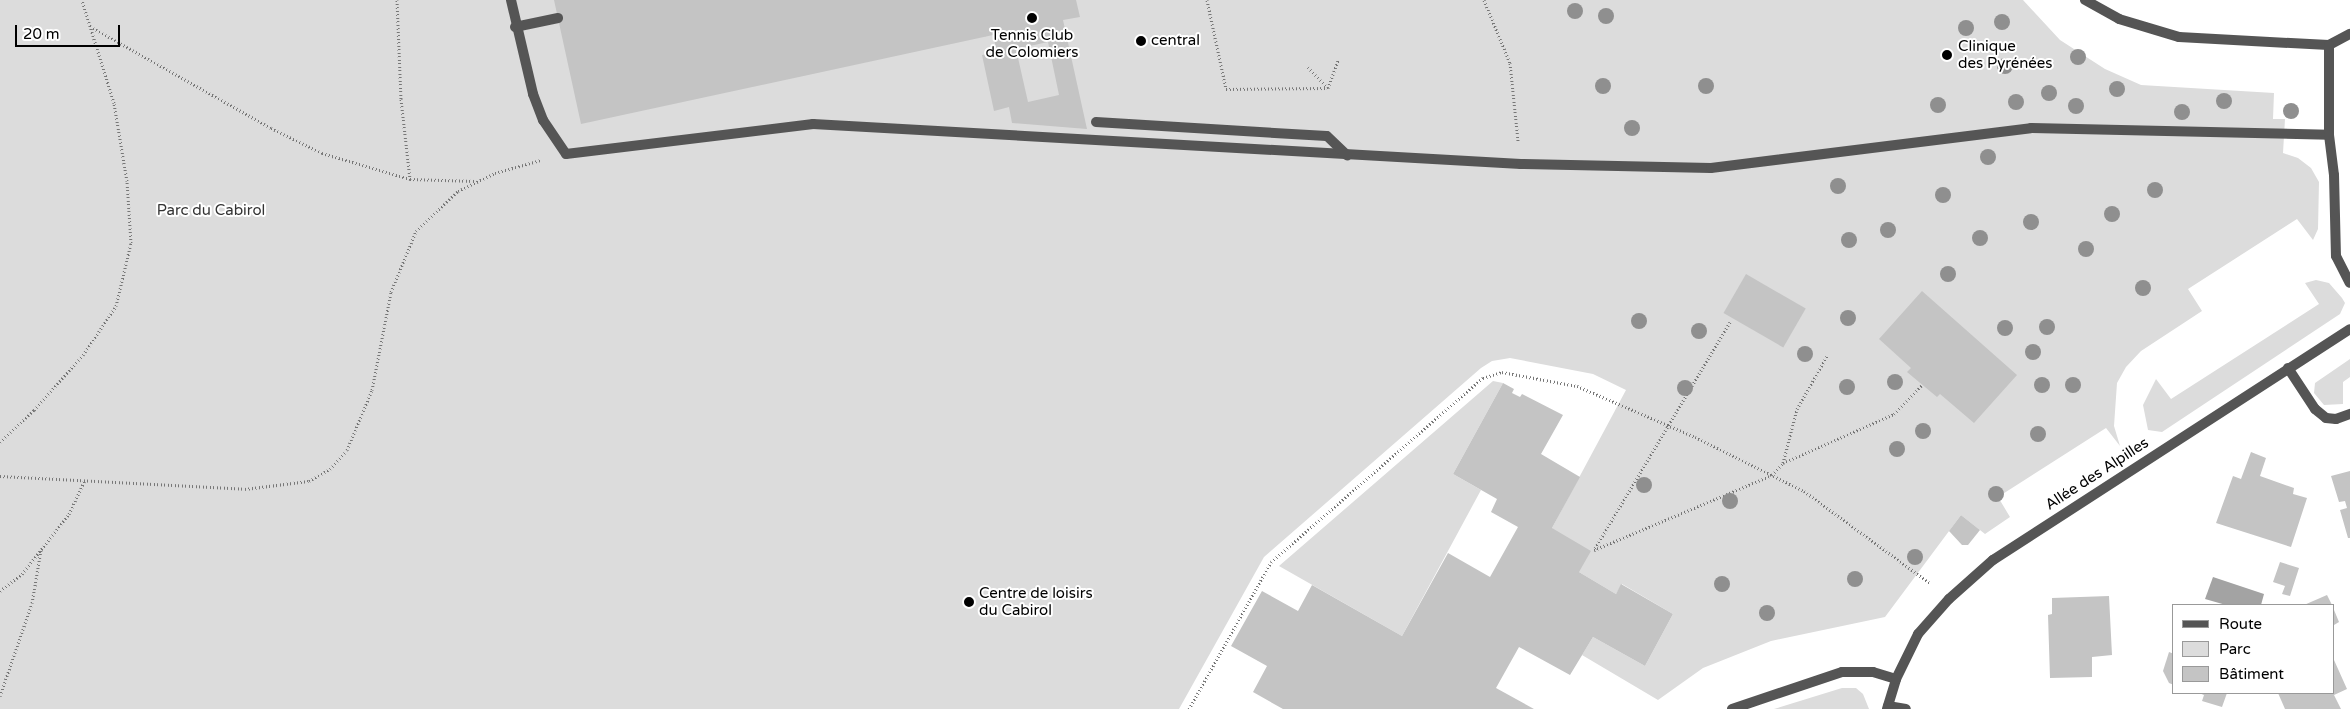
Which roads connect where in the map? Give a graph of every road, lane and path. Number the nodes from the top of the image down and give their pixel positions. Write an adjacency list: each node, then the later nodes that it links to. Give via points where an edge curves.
1 (82, 0): 9 (path)
2 (397, 0): 20 (path, via 401,99)
3 (511, 0): 8 (street)
4 (1207, 0): 14 (path, via 1226,89)
5 (1484, 0): 19 (path, via 1510,63)
6 (2085, 0): 11 (street, via 2119,19 2179,37)
7 (558, 18): 8 (street)
8 (515, 27): 17 (street, via 543,120)
9 (93, 28): 20 (path, via 322,153); 30 (path, via 114,103 127,181 131,243 116,306 82,355 34,410)
10 (2350, 34): 11 (street)
11 (2329, 45): 16 (street)
12 (1338, 60): 14 (path)
13 (1308, 67): 14 (path)
14 (1328, 88)
15 (1096, 122): 18 (street, via 1327,136)
16 (2328, 135): 19 (street, via 2030,128 1712,168); 22 (street, via 2334,175 2336,256)
17 (566, 154): 18 (street, via 813,124); 21 (path, via 528,162)
18 (1347, 155): 19 (street)
19 (1521, 164)
20 (410, 179): 21 (path)
21 (475, 181): 34 (path, via 430,215 407,248 392,292 372,390 347,450 330,469 309,481 245,489)
22 (2350, 283)
23 (1730, 322): 29 (path)
24 (2350, 329): 26 (street, Allée des Alpilles)
25 (1827, 356): 31 (path, via 1797,409)
26 (2288, 368): 28 (street, via 2315,409 2326,418 2336,419); 37 (street, Allée des Alpilles, via 1994,560)
27 (1922, 385): 31 (path, via 1894,414)
28 (2350, 414)
29 (1668, 425): 32 (path); 32 (path, via 1594,550); 41 (path, via 1578,386 1512,372 1483,378 1271,562)
30 (0, 442)
31 (1783, 463): 32 (path)
32 (1772, 475): 37 (path, via 1804,491)
33 (0, 476): 34 (path)
34 (85, 480): 35 (path, via 69,514)
35 (41, 550): 36 (path, via 22,574); 39 (path, via 32,603)
36 (0, 591)
37 (1949, 598): 38 (street, Allée des Alpilles, via 1918,634)
38 (1896, 679): 40 (street, Allée des Alpilles); 42 (street, via 1873,672 1842,672)
39 (0, 696)
40 (1888, 707): 43 (street, Allée des Alpilles)
41 (1189, 709)
42 (1732, 709)
43 (1906, 709)

